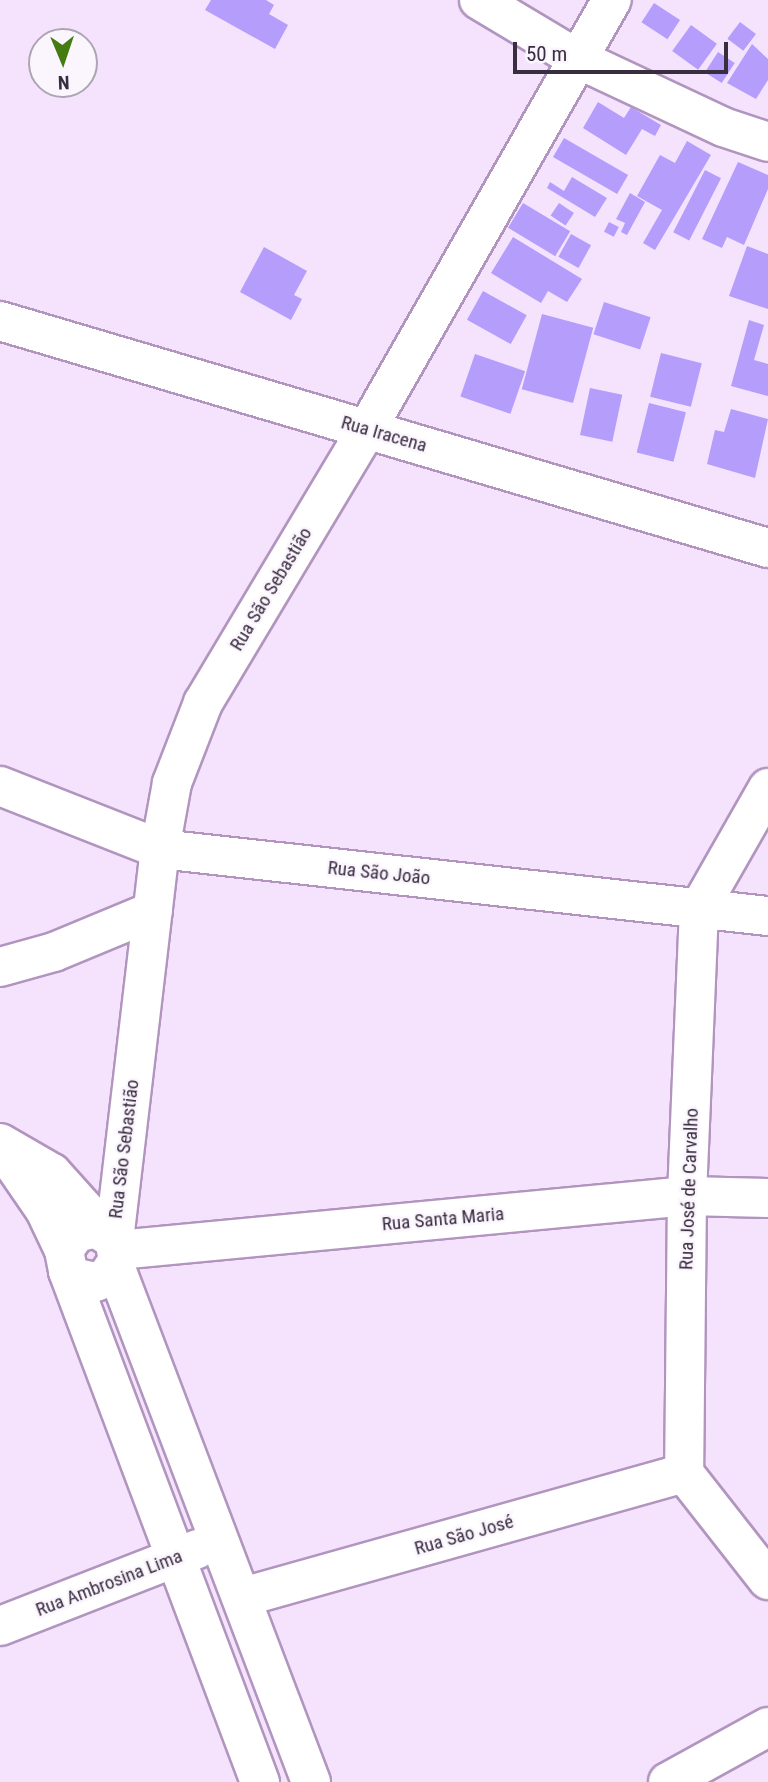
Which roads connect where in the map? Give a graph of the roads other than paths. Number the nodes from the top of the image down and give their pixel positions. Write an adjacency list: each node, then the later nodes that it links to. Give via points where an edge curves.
1 (479, 0): 3 (street)
2 (612, 0): 3 (street, Rua São Sebastião)
3 (576, 58): 4 (street, via 723,127); 6 (street, Rua São Sebastião)
4 (768, 142)
5 (0, 321): 6 (street, Rua Iracena)
6 (367, 429): 7 (street, Rua Iracena); 10 (street, Rua São Sebastião, via 203,703 172,783)
7 (768, 548)
8 (0, 786): 10 (street, Rua São João)
9 (768, 788): 11 (street, Rua José de Carvalho)
10 (160, 849): 11 (street, Rua São João); 12 (street, Rua São Sebastião)
11 (699, 909): 13 (street, Rua São João); 16 (street, Rua José de Carvalho)
12 (153, 911): 14 (street, via 54,952); 18 (street, Rua São Sebastião)
13 (768, 916)
14 (0, 967)
15 (0, 1144): 18 (street, via 52,1173); 19 (street, via 45,1210)
16 (687, 1196): 17 (street, Rua Santa Maria); 18 (street, Rua Santa Maria); 20 (street, Rua José de Carvalho)
17 (768, 1198)
18 (113, 1247): 19 (street, Rua Santa Maria, via 96,1228 76,1233); 21 (street, Rua São Sebastião)
19 (66, 1261): 22 (street)
20 (684, 1474): 23 (street); 24 (street, Rua São José)
21 (219, 1541): 22 (street, Rua Ambrosina Lima); 24 (street, Rua São Sebastião)
22 (174, 1558): 25 (street, Rua Ambrosina Lima); 27 (street)
23 (768, 1580)
24 (243, 1597): 28 (street, Rua São Sebastião)
25 (0, 1626)
26 (768, 1727): 29 (street)
27 (260, 1782)
28 (311, 1782)
29 (668, 1782)

